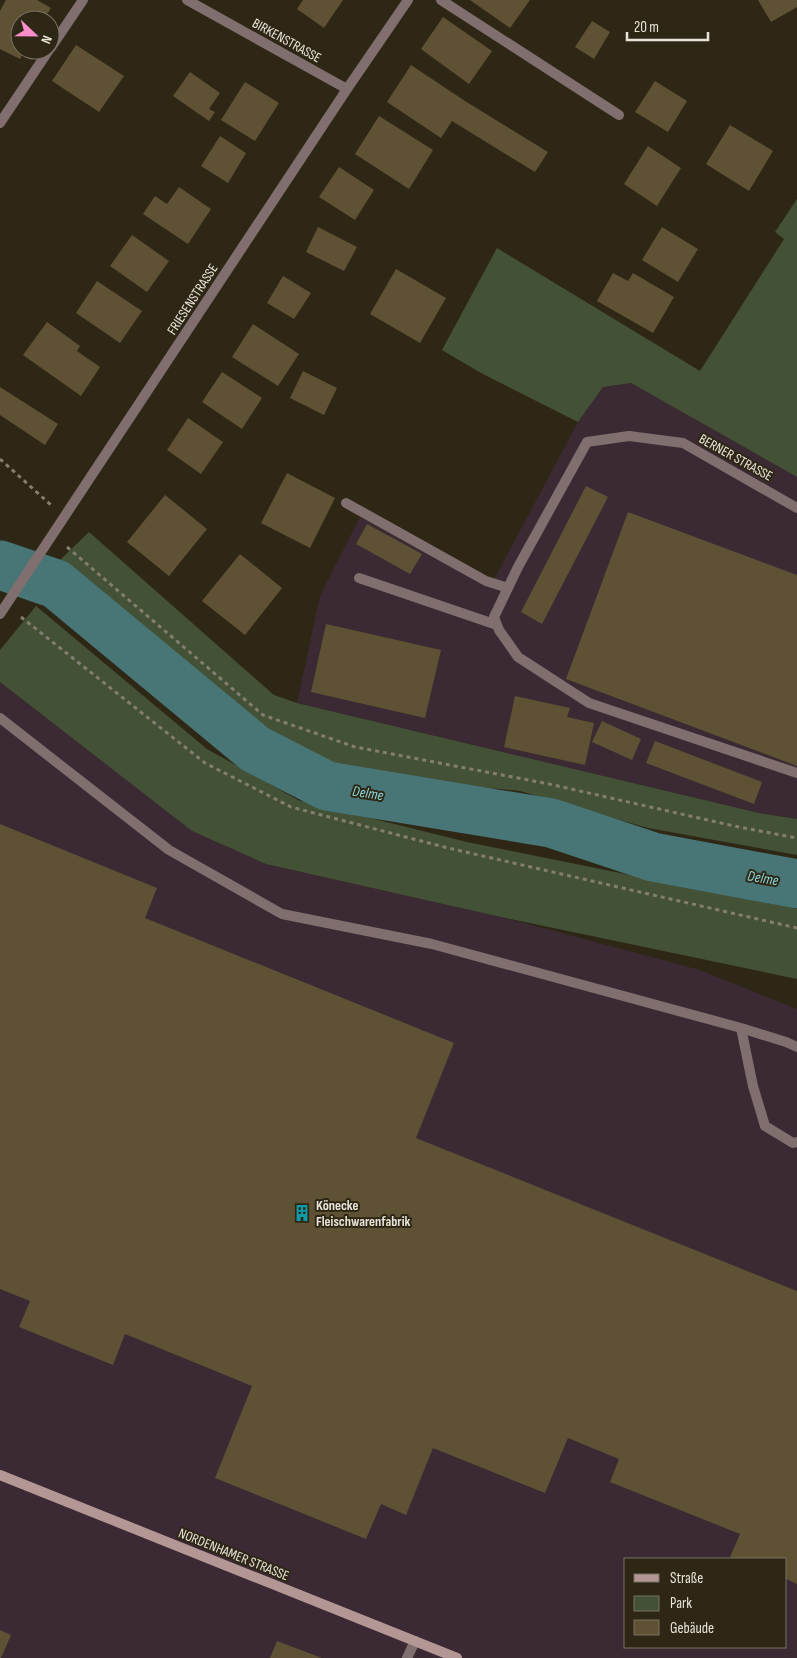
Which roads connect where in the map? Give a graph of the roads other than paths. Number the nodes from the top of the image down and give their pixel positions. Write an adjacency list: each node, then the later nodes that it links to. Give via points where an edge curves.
1 (84, 0): 5 (street)
2 (187, 0): 7 (street, BIRKENSTRASSE)
3 (408, 0): 7 (street, FRIESENSTRASSE)
4 (441, 0): 8 (street)
5 (60, 35)
6 (43, 60): 9 (street)
7 (347, 90): 14 (street, FRIESENSTRASSE)
8 (619, 115)
9 (0, 123)
10 (346, 502): 13 (street, via 486,581)
11 (797, 508): 13 (street, BERNER STRASSE, via 683,443 629,436 587,442)
12 (359, 578): 15 (street)
13 (508, 588): 15 (street, via 494,617)
14 (5, 606)
15 (497, 625): 17 (street, via 518,657 589,703)
16 (0, 718): 18 (street, via 169,850 282,914 432,944)
17 (797, 773)
18 (741, 1028): 19 (street); 20 (street, via 765,1126 793,1143)
19 (797, 1048)
20 (797, 1142)
21 (0, 1475): 22 (street, NORDENHAMER STRASSE)
22 (415, 1641): 23 (street); 24 (street, NORDENHAMER STRASSE)
23 (407, 1658)
24 (457, 1658)

